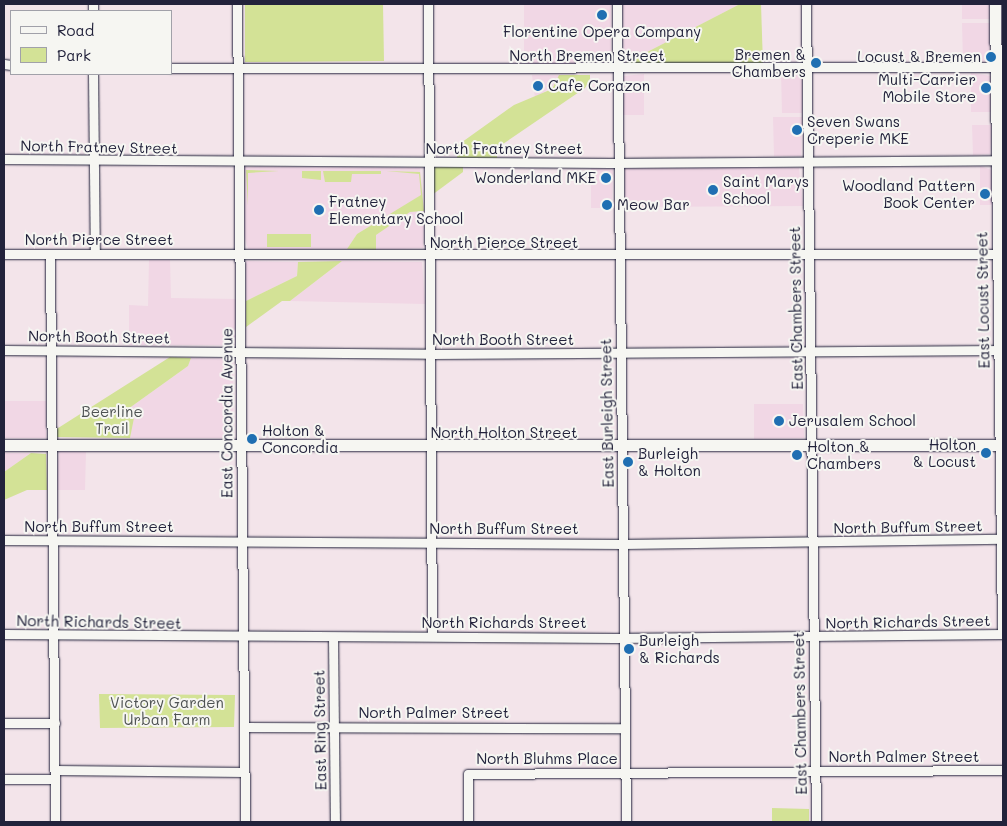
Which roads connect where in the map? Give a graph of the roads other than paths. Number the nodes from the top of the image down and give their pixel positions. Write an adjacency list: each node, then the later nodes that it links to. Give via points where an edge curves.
1 (237, 4): 9 (street, East Concordia Avenue)
2 (428, 4): 6 (street)
3 (617, 4): 11 (street, East Burleigh Street)
4 (806, 4): 10 (street, East Chambers Street)
5 (995, 4): 7 (main road, East Locust Street)
6 (428, 67): 9 (street, North Bremen Street); 11 (street, North Bremen Street); 18 (street)
7 (999, 67): 10 (street, North Bremen Street); 15 (main road, East Locust Street)
8 (172, 68): 9 (street, North Bremen Street)
9 (238, 68): 16 (street, East Concordia Avenue)
10 (807, 69): 11 (street, North Bremen Street); 17 (street, East Chambers Street)
11 (617, 70): 19 (street, East Burleigh Street)
12 (94, 75): 14 (street)
13 (4, 159): 14 (street, North Fratney Street)
14 (94, 160): 16 (street, North Fratney Street); 22 (street)
15 (1000, 160): 17 (street, North Fratney Street); 23 (main road, East Locust Street)
16 (238, 162): 18 (street, North Fratney Street); 24 (street, East Concordia Avenue)
17 (808, 162): 19 (street, North Fratney Street); 26 (street, East Chambers Street)
18 (428, 163): 19 (street, North Fratney Street); 25 (street)
19 (618, 163): 27 (street, East Burleigh Street)
20 (4, 254): 21 (street, North Pierce Street)
21 (50, 254): 22 (street, North Pierce Street); 29 (street)
22 (94, 254): 24 (street, North Pierce Street)
23 (1000, 254): 26 (street, North Pierce Street); 30 (main road, East Locust Street)
24 (240, 256): 25 (street, North Pierce Street); 31 (street, East Concordia Avenue)
25 (430, 256): 27 (street, North Pierce Street); 34 (street)
26 (809, 256): 27 (street, North Pierce Street); 32 (street, East Chambers Street)
27 (619, 257): 33 (street, East Burleigh Street)
28 (4, 350): 29 (street, North Booth Street)
29 (51, 350): 31 (street, North Booth Street); 36 (street)
30 (1001, 350): 32 (street, North Booth Street); 39 (main road, East Locust Street)
31 (239, 352): 34 (street, North Booth Street); 37 (street, East Concordia Avenue)
32 (810, 352): 33 (street, North Booth Street); 41 (street, East Chambers Street)
33 (620, 353): 34 (street, North Booth Street); 40 (street, East Burleigh Street)
34 (431, 354): 38 (street)
35 (4, 445): 36 (main road, North Holton Street)
36 (51, 446): 37 (main road, North Holton Street); 43 (street)
37 (240, 446): 38 (main road, North Holton Street); 45 (street, East Concordia Avenue)
38 (432, 447): 40 (main road, North Holton Street); 46 (street)
39 (1002, 447): 41 (main road, North Holton Street); 44 (main road, East Locust Street)
40 (621, 448): 41 (main road, North Holton Street); 48 (street, East Burleigh Street)
41 (811, 448): 47 (street, East Chambers Street)
42 (4, 540): 43 (street, North Buffum Street)
43 (53, 540): 45 (street, North Buffum Street); 51 (street)
44 (1003, 540): 47 (street, North Buffum Street); 49 (main road, East Locust Street)
45 (241, 542): 46 (street, North Buffum Street); 52 (street, East Concordia Avenue)
46 (432, 542): 48 (street, North Buffum Street); 53 (street)
47 (812, 542): 48 (street, North Buffum Street); 55 (street, East Chambers Street)
48 (623, 544): 56 (street, East Burleigh Street)
49 (1003, 633): 55 (street, North Richards Street)
50 (4, 634): 51 (street, North Richards Street)
51 (53, 635): 52 (street, North Richards Street); 58 (street)
52 (242, 636): 54 (street, North Richards Street); 59 (street, East Concordia Avenue)
53 (432, 636): 54 (street, North Richards Street); 56 (street, North Richards Street)
54 (332, 637): 60 (street, East Ring Street)
55 (813, 637): 56 (street, North Richards Street); 63 (street, East Chambers Street)
56 (624, 638): 61 (street, East Burleigh Street)
57 (4, 723): 58 (street)
58 (55, 723): 66 (street)
59 (244, 727): 60 (street, North Palmer Street); 64 (street, East Concordia Avenue)
60 (333, 727): 61 (street, North Palmer Street); 70 (street, East Ring Street)
61 (625, 728): 65 (street, East Burleigh Street)
62 (1003, 770): 63 (street, North Palmer Street)
63 (815, 771): 65 (street, North Palmer Street); 73 (street, East Chambers Street)
64 (244, 772): 66 (street); 69 (street, East Concordia Avenue)
65 (625, 773): 71 (street, North Bluhms Place, via 468,774); 72 (street, East Burleigh Street)
66 (55, 774): 67 (street); 68 (street)
67 (4, 779)
68 (55, 822)
69 (245, 822)
70 (335, 822)
71 (468, 822)
72 (626, 822)
73 (816, 822)

